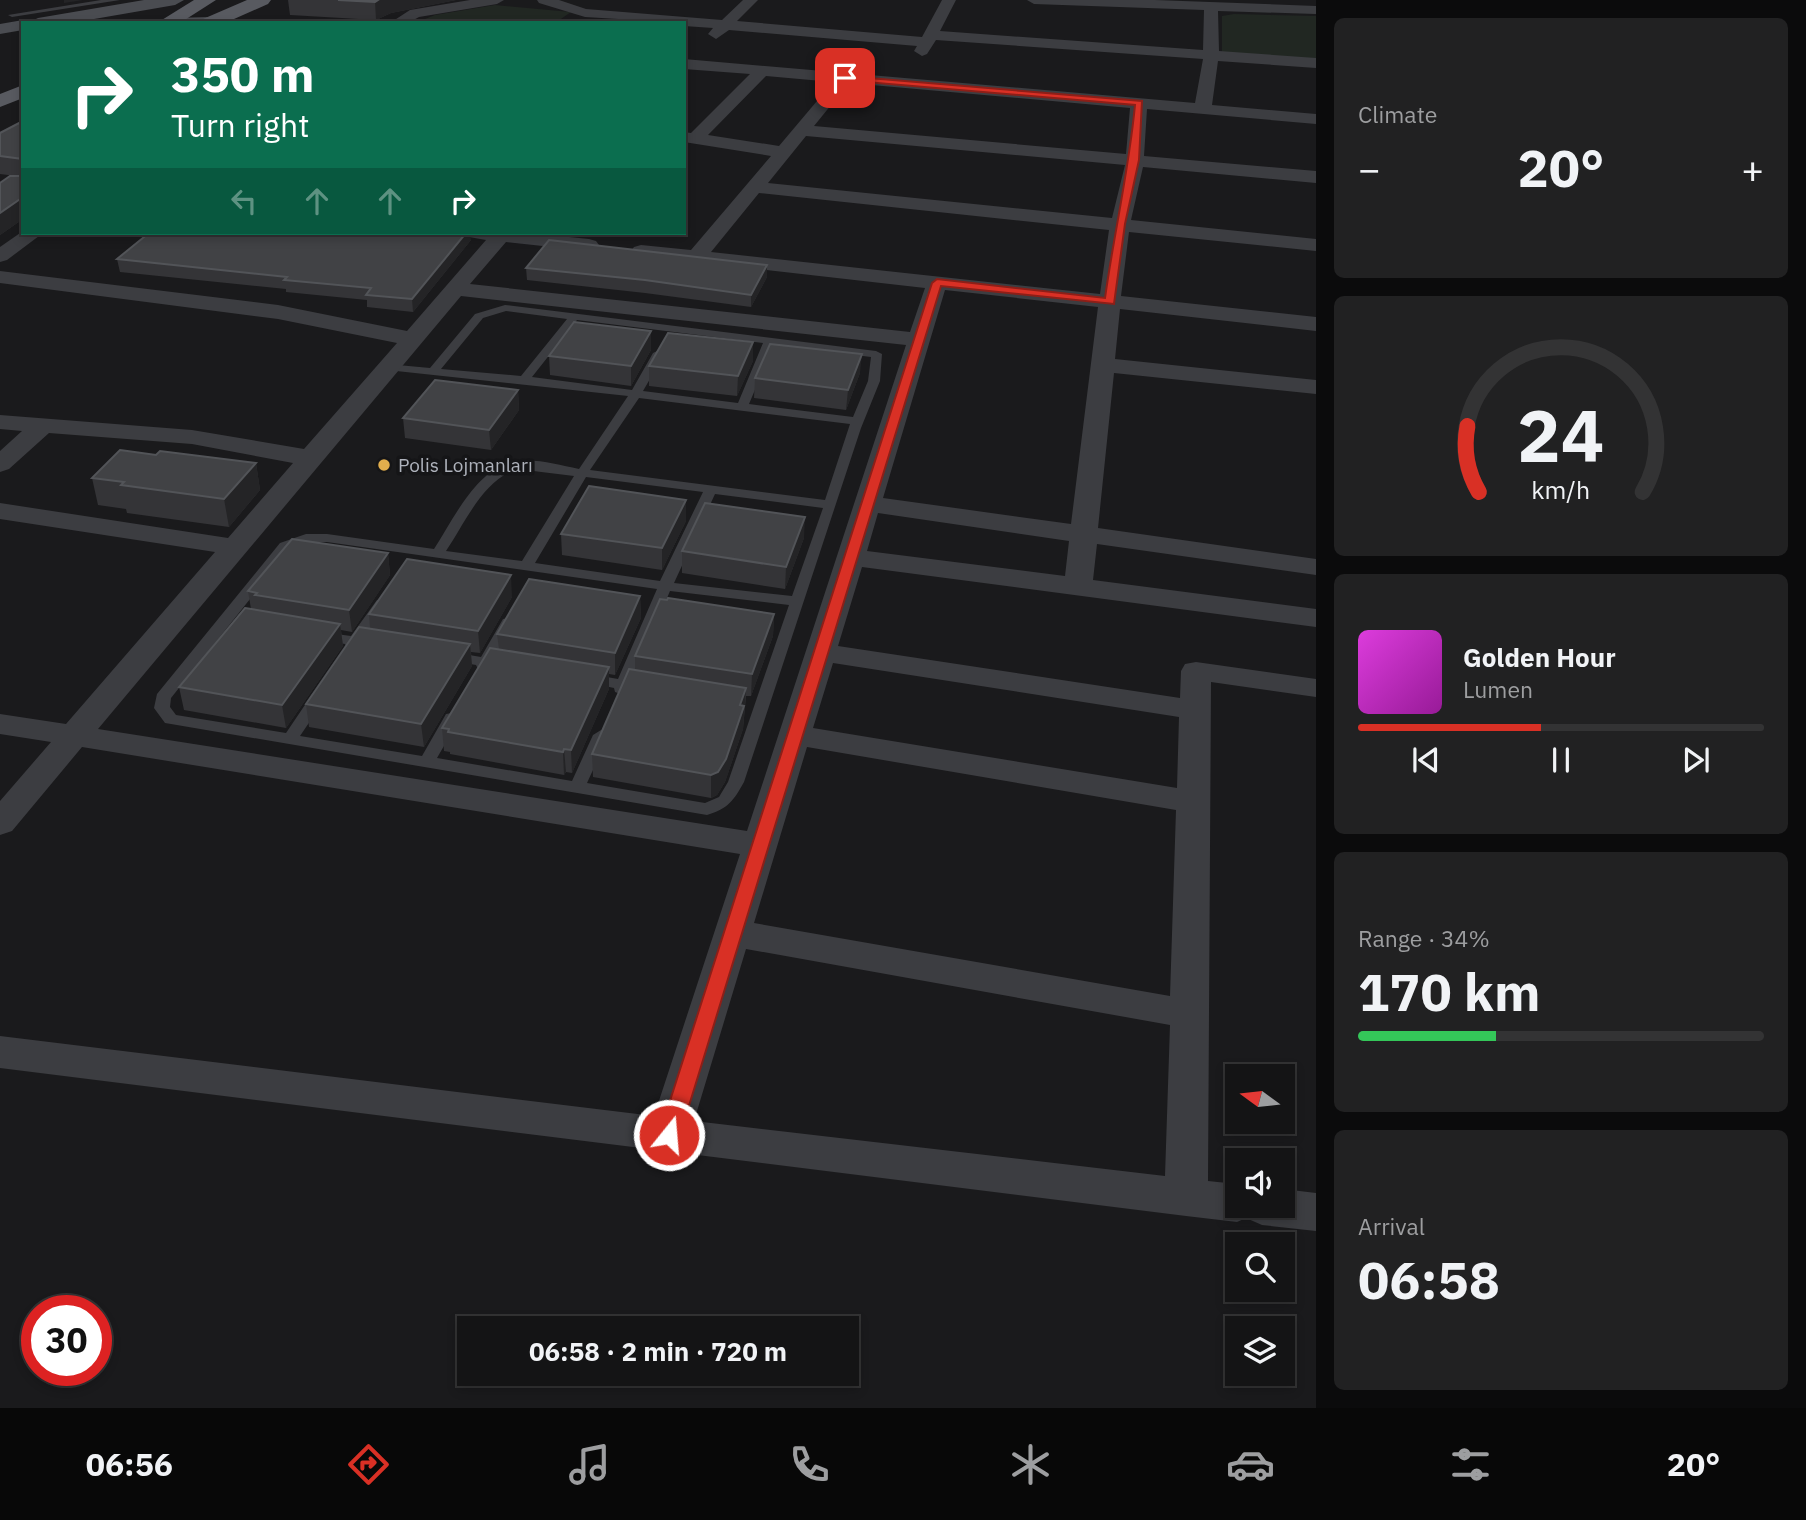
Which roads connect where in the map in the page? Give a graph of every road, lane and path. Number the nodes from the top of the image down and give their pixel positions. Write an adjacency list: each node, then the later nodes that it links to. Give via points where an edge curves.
1 (116, 0): 16 (lane)
2 (175, 0): 11 (main road)
3 (207, 0): 18 (main road)
4 (261, 0): 19 (main road)
5 (497, 0): 20 (street, via 415,13)
6 (544, 0): 15 (street)
7 (597, 0): 15 (street)
8 (751, 0): 24 (street)
9 (948, 0): 25 (street)
10 (1034, 0): 12 (street)
11 (145, 2): 17 (main road)
12 (1090, 2): 13 (street)
13 (1212, 7): 14 (street); 26 (street)
14 (1316, 10)
15 (585, 13): 21 (street); 22 (street)
16 (13, 21)
17 (49, 21)
18 (170, 21)
19 (221, 21)
20 (401, 21)
21 (573, 21)
22 (679, 21)
23 (686, 22): 24 (street)
24 (726, 25): 25 (street); 27 (street)
25 (929, 39): 26 (street); 31 (street)
26 (1211, 55): 28 (street); 37 (street)
27 (686, 62)
28 (1316, 63)
29 (686, 64): 30 (street)
30 (762, 71): 32 (street); 41 (street)
31 (910, 73): 32 (street); 35 (street)
32 (845, 78): 40 (street)
33 (21, 92): 34 (main road)
34 (0, 101)
35 (1139, 103): 37 (street); 43 (street)
36 (21, 107): 38 (main road)
37 (1203, 109): 39 (street)
38 (0, 116)
39 (1316, 119)
40 (801, 130): 42 (street); 43 (street)
41 (690, 138): 42 (street)
42 (783, 152): 45 (street)
43 (1135, 160): 44 (street); 46 (street)
44 (1316, 177)
45 (753, 187): 46 (street); 52 (street)
46 (1120, 224): 50 (street); 56 (street)
47 (30, 235): 51 (street)
48 (490, 235): 55 (street)
49 (500, 235): 52 (street)
50 (1316, 245)
51 (0, 256)
52 (696, 257): 54 (street)
53 (0, 277): 60 (street, via 278,312)
54 (937, 283): 56 (street); 61 (street)
55 (455, 289): 60 (street); 61 (street)
56 (1110, 301): 58 (street); 63 (street)
57 (574, 317): 59 (lane); 65 (lane, via 505,308 490,311 480,316); 66 (lane)
58 (1316, 324)
59 (672, 329): 62 (lane); 68 (lane)
60 (411, 339): 64 (street)
61 (919, 340): 77 (street)
62 (770, 341): 69 (lane); 70 (lane, via 876,354 880,365)
63 (1102, 365): 67 (street); 80 (street)
64 (387, 367): 65 (lane); 73 (street)
65 (433, 371): 66 (lane)
66 (524, 380): 68 (lane)
67 (1316, 387)
68 (635, 395): 69 (lane); 75 (lane)
69 (742, 407): 70 (lane)
70 (857, 421): 78 (lane)
71 (0, 422): 72 (street)
72 (43, 426): 73 (street, via 191,437); 74 (street)
73 (310, 458): 81 (street)
74 (0, 464)
75 (582, 473): 76 (lane); 82 (lane, via 517,465 503,468 490,478); 85 (lane)
76 (710, 489): 78 (lane); 87 (lane)
77 (867, 504): 80 (street); 83 (street)
78 (831, 505): 89 (lane)
79 (0, 511): 81 (street)
80 (1084, 534): 84 (street); 88 (street)
81 (235, 547): 112 (street)
82 (438, 553): 85 (lane); 92 (lane, via 415,556 306,538 285,546)
83 (851, 557): 88 (street); 97 (street)
84 (1316, 567)
85 (533, 571): 87 (lane)
86 (395, 585): 95 (lane)
87 (665, 586): 89 (lane); 103 (lane)
88 (1078, 587): 91 (street)
89 (796, 601): 115 (lane, via 754,705 736,782 725,802 707,810)
90 (519, 604): 100 (lane)
91 (1316, 618)
92 (223, 619): 93 (lane); 113 (lane, via 163,697 162,708 171,719)
93 (250, 624)
94 (302, 632): 95 (lane)
95 (355, 641): 96 (lane); 99 (lane)
96 (381, 646)
97 (821, 652): 109 (street); 111 (street)
98 (433, 654): 100 (lane)
99 (340, 663)
100 (485, 663): 101 (lane); 105 (lane)
101 (522, 668)
102 (573, 676): 103 (lane)
103 (623, 684): 107 (lane); 115 (lane)
104 (326, 685): 113 (lane)
105 (472, 685)
106 (1316, 688): 109 (street, via 1196,671)
107 (664, 691)
108 (459, 707): 114 (lane)
109 (1195, 710): 116 (street)
110 (0, 724): 112 (street)
111 (795, 735): 116 (street); 118 (street)
112 (74, 736): 117 (street); 118 (street)
113 (289, 740): 114 (lane)
114 (427, 762): 115 (lane)
115 (577, 787)
116 (1193, 802): 120 (street)
117 (0, 823)
118 (761, 845): 119 (street)
119 (733, 933): 120 (street); 122 (street)
120 (1189, 1014): 123 (street)
121 (0, 1052): 122 (street)
122 (669, 1135): 123 (street)
123 (1185, 1197): 124 (street)
124 (1225, 1202)
125 (1295, 1210): 126 (street)
126 (1316, 1212)

